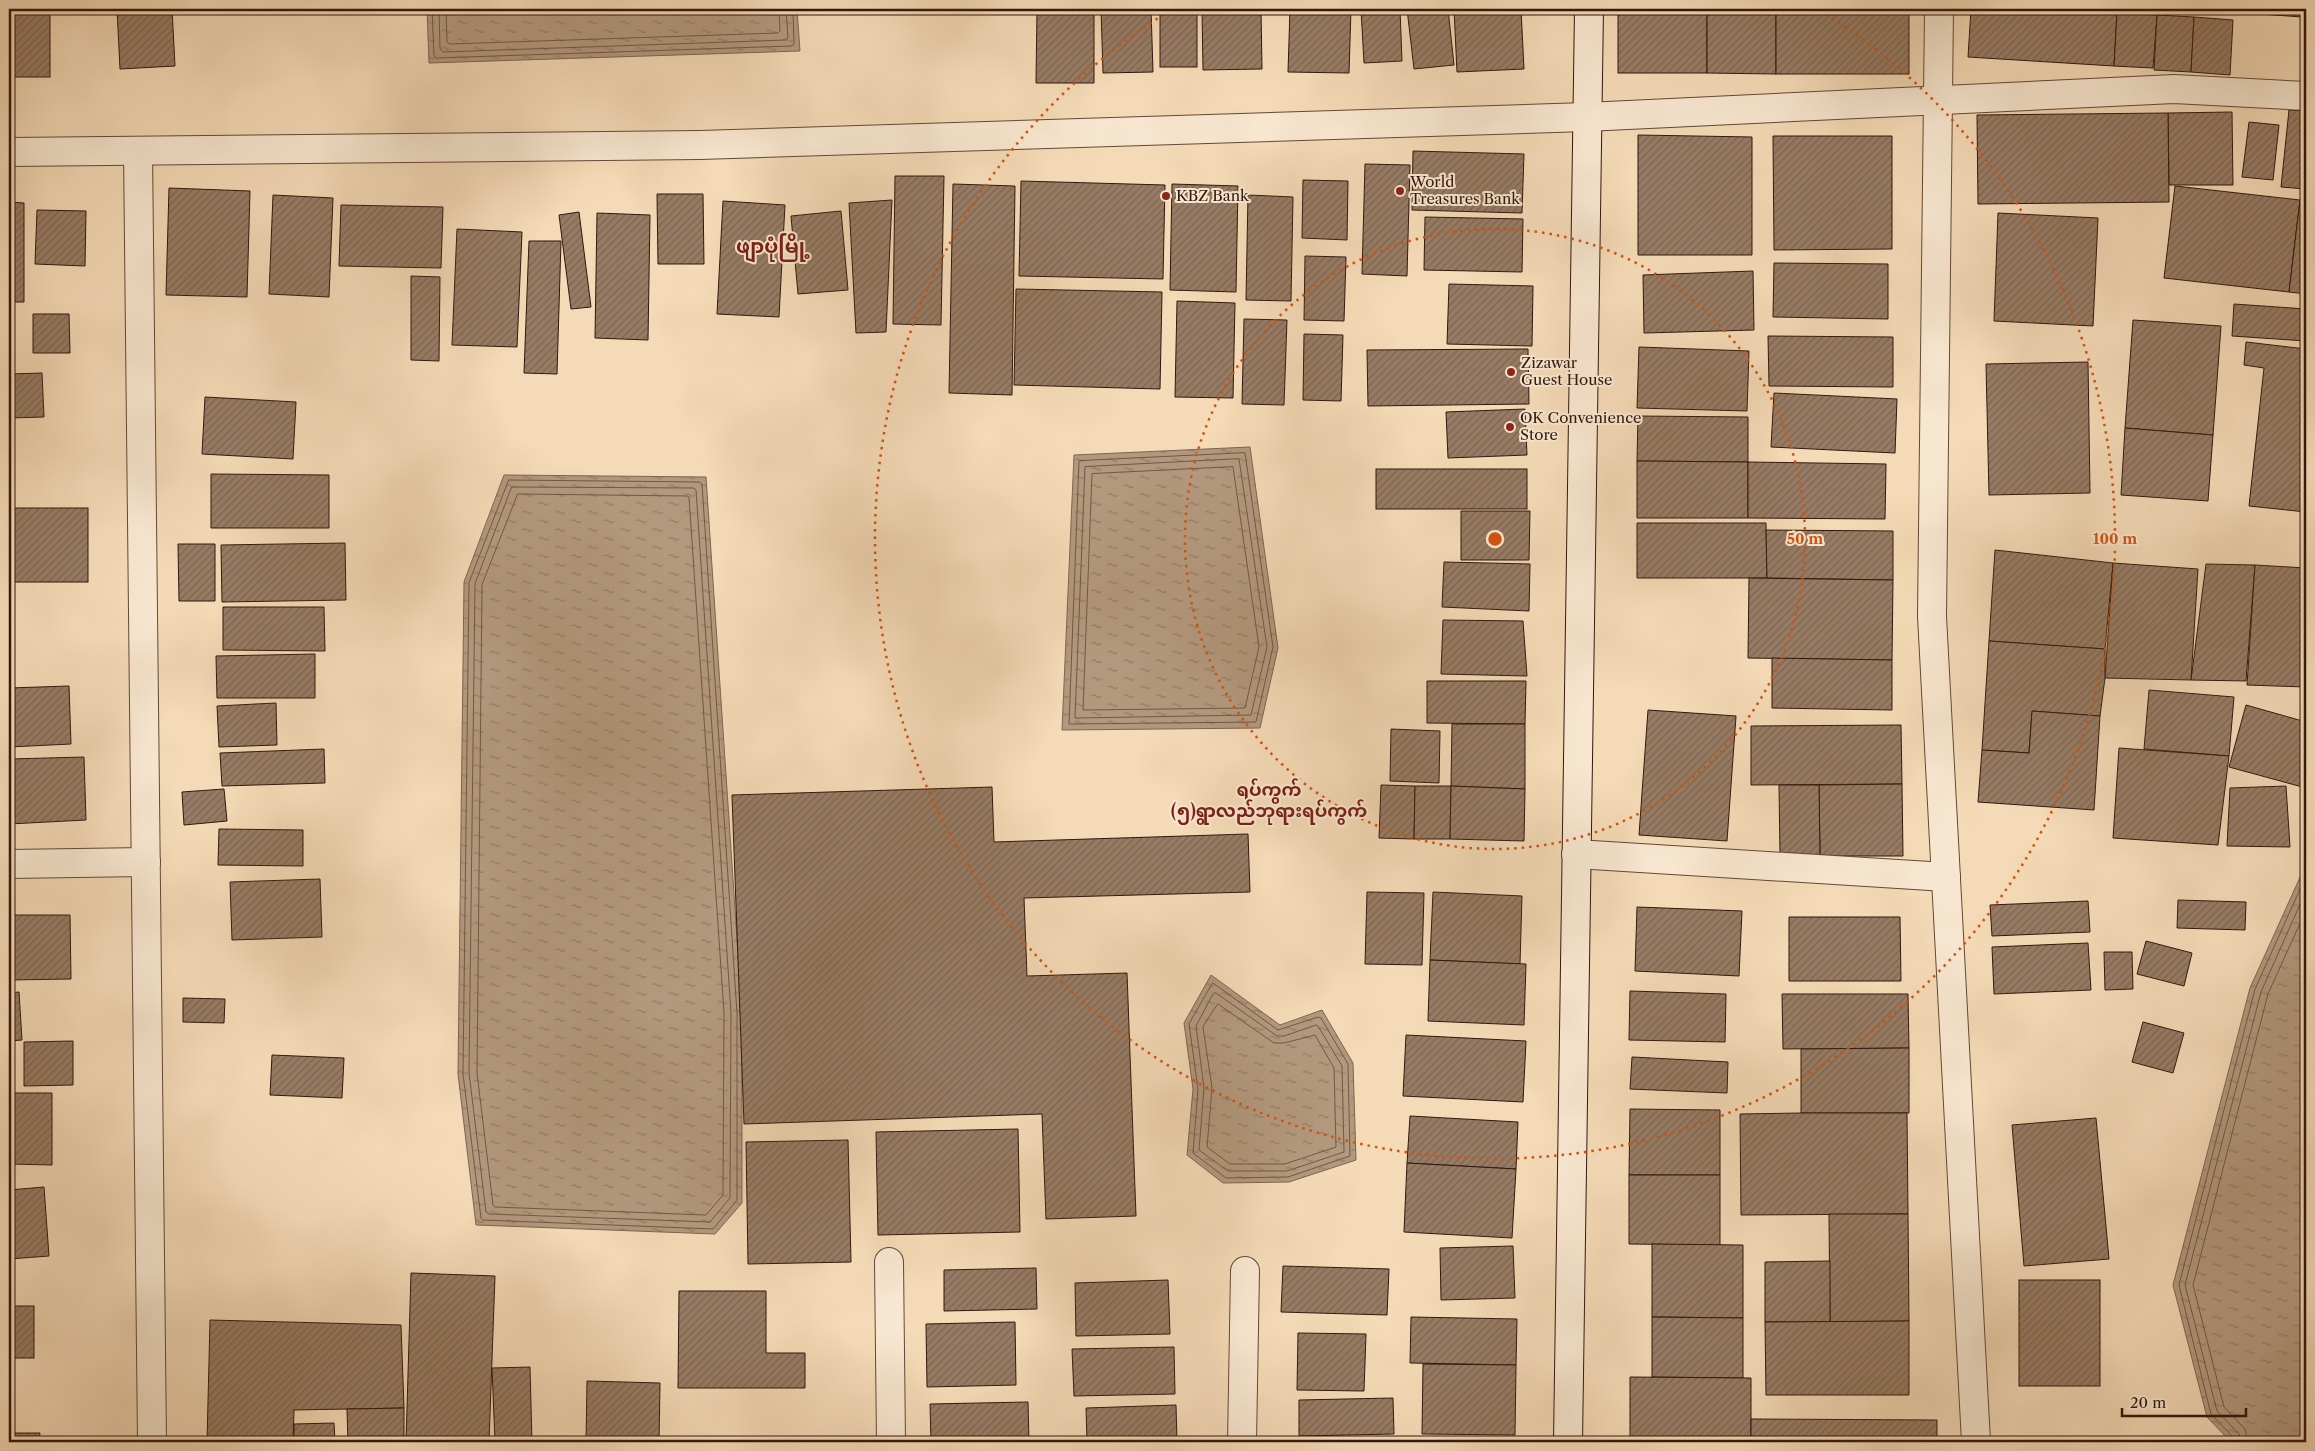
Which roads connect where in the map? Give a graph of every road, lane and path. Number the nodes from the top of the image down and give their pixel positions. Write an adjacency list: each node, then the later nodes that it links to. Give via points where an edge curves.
1 (1589, 9): 5 (street)
2 (1939, 9): 4 (street)
3 (2306, 96): 4 (street, via 2174,89)
4 (1937, 99): 5 (street); 11 (street, via 1932,616)
5 (1586, 117): 6 (street, via 700,145); 8 (street)
6 (138, 151): 7 (street); 9 (street)
7 (9, 152)
8 (1576, 854): 11 (street); 17 (street)
9 (146, 862): 10 (street); 14 (street)
10 (9, 864)
11 (1946, 877): 18 (street)
12 (889, 1262): 15 (street)
13 (1245, 1271): 16 (street)
14 (152, 1442)
15 (891, 1442)
16 (1242, 1442)
17 (1568, 1442)
18 (1976, 1442)

